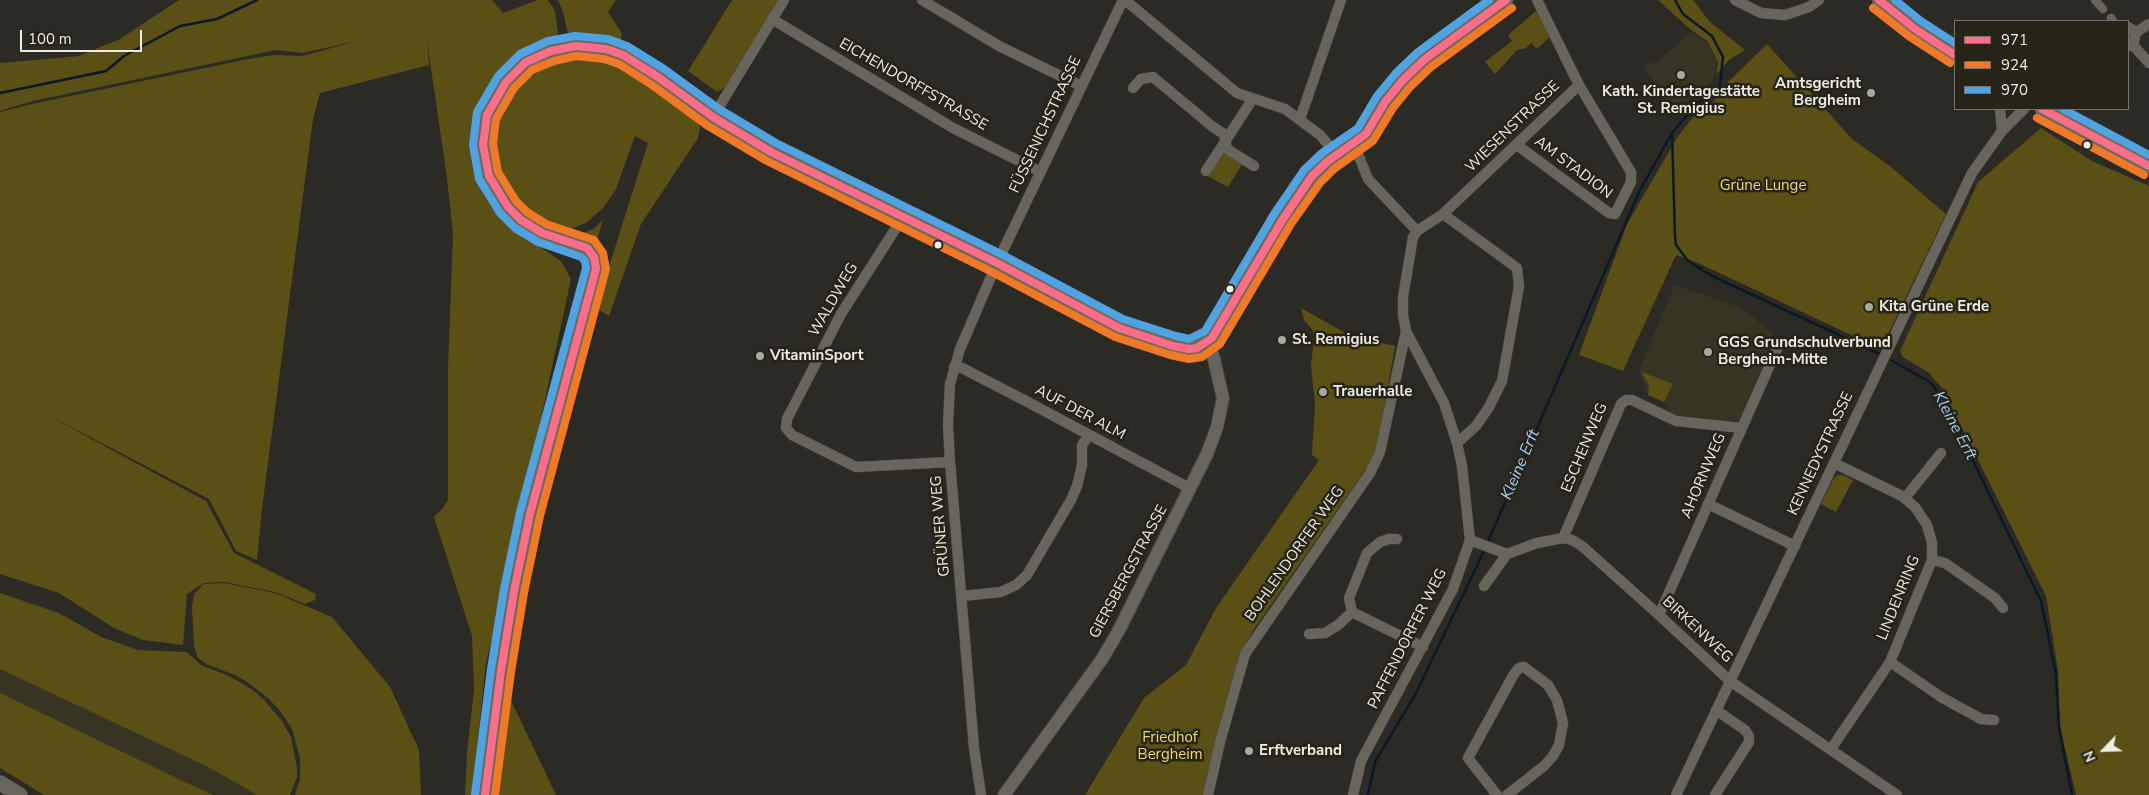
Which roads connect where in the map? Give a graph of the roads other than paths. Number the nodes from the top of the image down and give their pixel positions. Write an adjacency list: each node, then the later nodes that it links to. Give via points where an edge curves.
1 (784, 0): 12 (street)
2 (922, 0): 19 (street, via 999,46)
3 (1124, 0): 19 (street, FÜSSENICHSTRASSE); 21 (street, via 1237,93)
4 (1341, 0): 26 (street)
5 (1537, 0): 18 (street, WIESENSTRASSE)
6 (1735, 0): 7 (street, via 1761,13 1785,15)
7 (1819, 0)
8 (1879, 0): 16 (main road)
9 (2095, 0): 11 (street)
10 (1498, 2): 29 (main road, via 1425,58 1403,80 1366,134)
11 (2102, 9)
12 (772, 19): 25 (street); 35 (street, EICHENDORFFSTRASSE, via 953,128)
13 (2149, 24): 14 (street)
14 (2131, 30): 15 (street, via 2135,39)
15 (2130, 45): 17 (street)
16 (1954, 54)
17 (2149, 62)
18 (1579, 85): 30 (street, WIESENSTRASSE); 30 (street, AM STADION, via 1631,172 1631,182 1615,214 1608,213)
19 (1081, 86): 35 (street, FÜSSENICHSTRASSE)
20 (1133, 88): 28 (street, via 1141,79 1154,77 1224,134)
21 (1252, 98): 26 (street, via 1285,109); 28 (street)
22 (2000, 110): 27 (street)
23 (2023, 110): 27 (street, KENNEDYSTRASSE)
24 (2044, 110): 33 (main road)
25 (713, 118): 37 (main road, via 771,152); 73 (main road, via 638,63 606,49 590,46 567,47 526,62 506,82 487,115 485,160 496,191 508,207 536,230 587,248 594,257 596,269 530,514 502,662)
26 (1300, 119): 31 (street)
27 (2002, 131): 49 (street, KENNEDYSTRASSE, via 1972,173)
28 (1225, 142): 32 (street, via 1227,149); 34 (street)
29 (1354, 144): 31 (main road); 38 (street, via 1368,179)
30 (1517, 145): 36 (street, WIESENSTRASSE)
31 (1337, 155): 41 (main road, via 1312,176 1212,338)
32 (1254, 166)
33 (2149, 166)
34 (1206, 171)
35 (1041, 172): 39 (street, FÜSSENICHSTRASSE)
36 (1443, 214): 38 (street, WIESENSTRASSE); 46 (street, via 1516,268 1519,286 1502,381 1476,426)
37 (903, 217): 39 (main road); 48 (street, WALDWEG, via 841,314 787,419 786,428 792,435 856,467)
38 (1417, 231): 40 (street, PAFFENDORFER WEG, via 1410,247 1403,297)
39 (997, 263): 41 (main road, via 1119,328 1189,349); 43 (street, GRÜNER WEG)
40 (1406, 331): 46 (street, PAFFENDORFER WEG, via 1444,403); 76 (street, BOHLENDORFER WEG, via 1380,452 1370,473 1245,654)
41 (1205, 344): 50 (street, GIERSBERGSTRASSE, via 1212,355 1223,398 1217,427)
42 (1777, 349): 44 (street, AHORNWEG)
43 (954, 367): 45 (street, AUF DER ALM, via 962,368); 48 (street, GRÜNER WEG, via 948,407)
44 (1740, 428): 52 (street, AHORNWEG); 53 (street, ESCHENWEG, via 1676,421 1626,400 1621,404)
45 (1089, 435): 50 (street, AUF DER ALM); 60 (street, via 1082,445 1082,465 1071,500 1027,575 1001,592)
46 (1457, 443): 55 (street, PAFFENDORFER WEG)
47 (1941, 453): 51 (street)
48 (950, 462): 60 (street, GRÜNER WEG)
49 (1834, 463): 51 (street, LINDENRING); 56 (street, KENNEDYSTRASSE)
50 (1191, 489): 75 (street, GIERSBERGSTRASSE, via 1110,645)
51 (1904, 498): 58 (street, LINDENRING, via 1915,507 1927,525)
52 (1708, 504): 56 (street); 63 (street, AHORNWEG)
53 (1563, 538): 57 (street); 63 (street, BIRKENWEG, via 1582,546)
54 (1397, 539): 62 (street, via 1380,542 1367,553 1349,598)
55 (1474, 541): 57 (street); 65 (street, PAFFENDORFER WEG)
56 (1795, 546): 67 (street, KENNEDYSTRASSE)
57 (1503, 552): 59 (street)
58 (1932, 560): 61 (street, via 1945,563 1995,598); 66 (street, LINDENRING)
59 (1484, 586)
60 (962, 596): 74 (street, GRÜNER WEG, via 974,748)
61 (2003, 608)
62 (1352, 612): 64 (street, via 1325,633); 65 (street)
63 (1659, 615): 67 (street, BIRKENWEG)
64 (1309, 634)
65 (1423, 647): 77 (street, PAFFENDORFER WEG, via 1361,761)
66 (1890, 662): 69 (street, via 1941,697 1981,719); 70 (street, LINDENRING)
67 (1730, 681): 68 (street, KENNEDYSTRASSE); 70 (street, BIRKENWEG)
68 (1716, 710): 80 (street, KENNEDYSTRASSE); 81 (street, via 1745,730 1749,742)
69 (1994, 720)
70 (1831, 749): 82 (street, BIRKENWEG)
71 (0, 783): 72 (main road)
72 (20, 795)
73 (485, 795)
74 (981, 795)
75 (1004, 795)
76 (1208, 795)
77 (1353, 795)
78 (1497, 795): 79 (street, via 1468,758 1514,674 1524,667 1548,685 1558,700 1563,724 1553,756)
79 (1507, 795)
80 (1676, 795)
81 (1715, 795)
82 (1897, 795)

